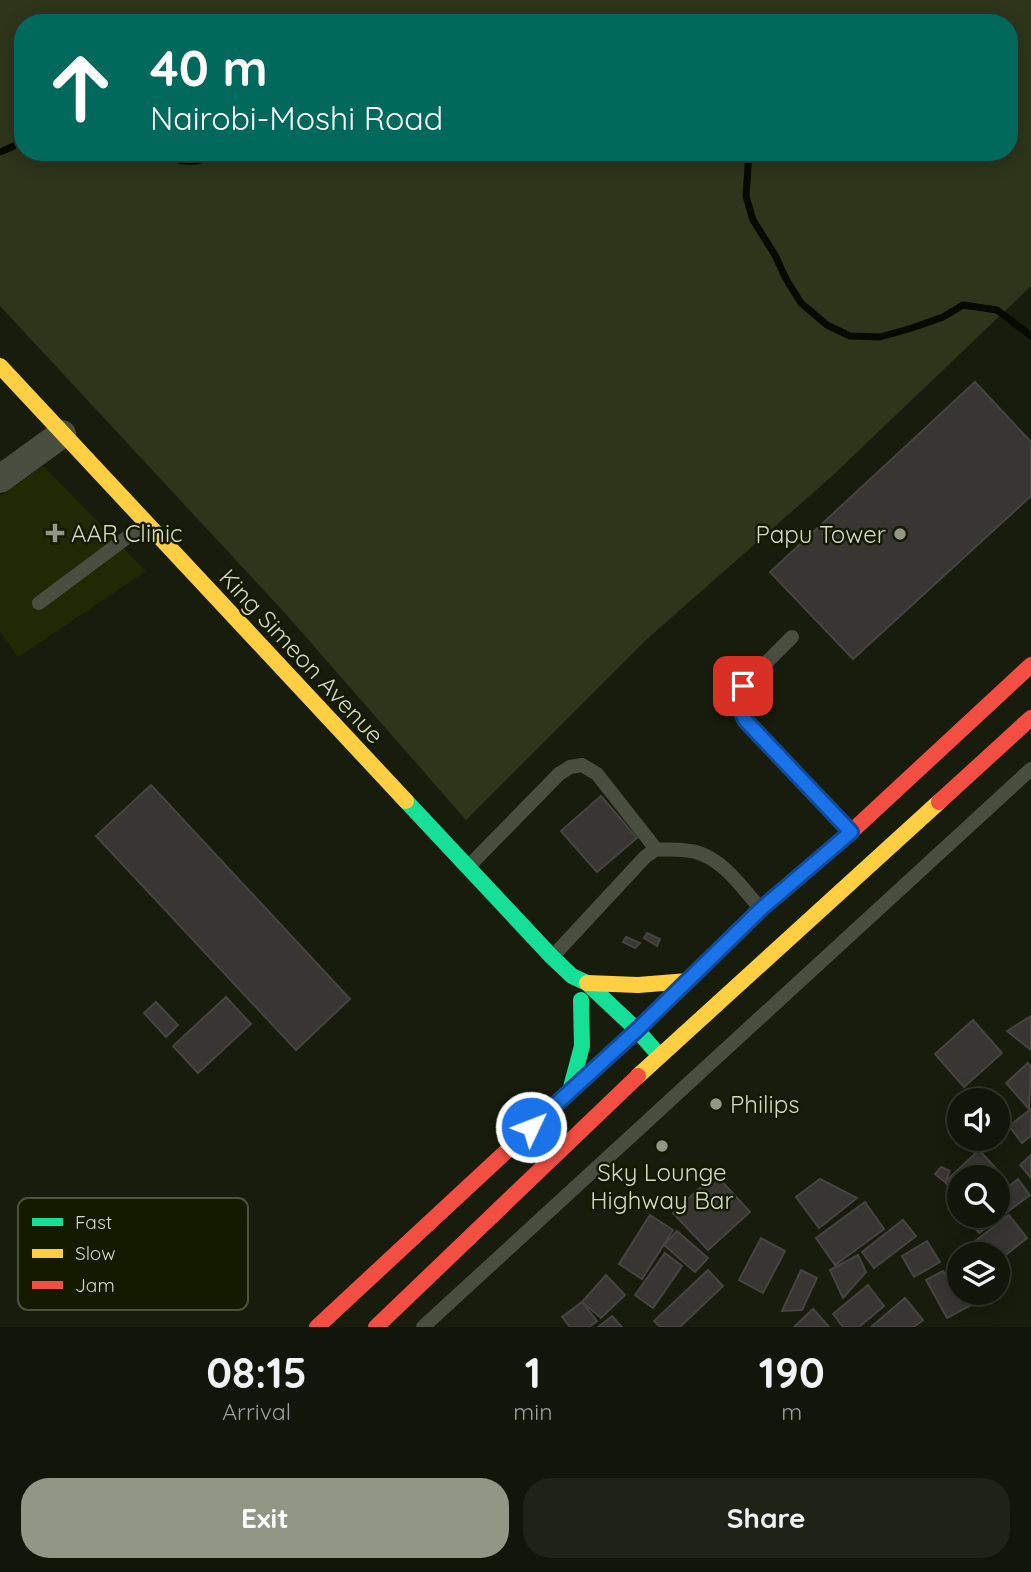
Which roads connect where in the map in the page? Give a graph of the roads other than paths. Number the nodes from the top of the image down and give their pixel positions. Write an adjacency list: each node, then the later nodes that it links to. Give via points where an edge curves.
1 (0, 366): 2 (main road, King Simeon Avenue)
2 (62, 434): 3 (street); 4 (main road, King Simeon Avenue)
3 (0, 479)
4 (146, 523): 5 (lane); 12 (main road, King Simeon Avenue)
5 (39, 603)
6 (792, 637): 10 (lane, via 743,686 739,705 745,720)
7 (1031, 665): 10 (main road)
8 (1031, 718): 21 (main road)
9 (1031, 769): 27 (lane)
10 (851, 832): 13 (main road)
11 (656, 849): 12 (lane, via 597,774 582,765 559,774); 13 (lane, via 696,852 713,860); 14 (lane)
12 (469, 866): 14 (main road, King Simeon Avenue)
13 (761, 909): 16 (main road)
14 (552, 957): 15 (main road, King Simeon Avenue)
15 (572, 976): 17 (main road); 18 (main road)
16 (688, 981): 17 (main road, via 614,986); 20 (main road)
17 (587, 982): 20 (main road)
18 (580, 1000): 19 (main road); 23 (main road, via 583,1047)
19 (595, 1019)
20 (637, 1030): 21 (main road); 22 (main road)
21 (660, 1056): 22 (main road)
22 (625, 1057): 23 (main road); 24 (main road)
23 (570, 1091): 24 (main road)
24 (543, 1142): 25 (main road); 26 (main road)
25 (317, 1327)
26 (376, 1327)
27 (423, 1327)

